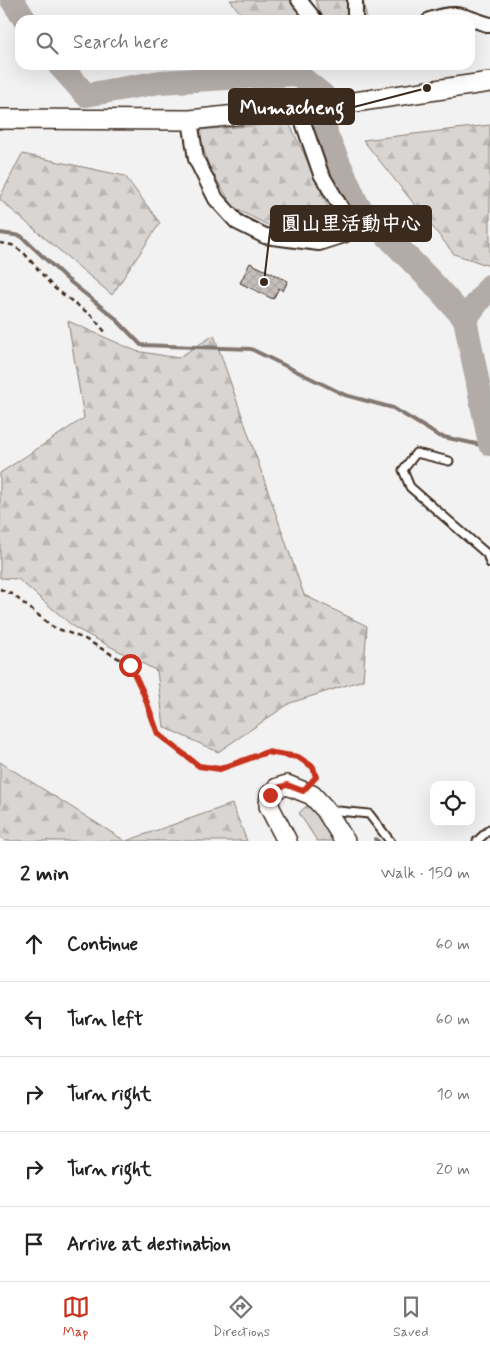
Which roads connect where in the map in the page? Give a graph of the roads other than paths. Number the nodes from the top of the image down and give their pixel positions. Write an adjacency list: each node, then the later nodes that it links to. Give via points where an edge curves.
1 (299, 0): 3 (street)
2 (355, 0): 4 (street)
3 (311, 15)
4 (355, 15)
5 (475, 20): 6 (street)
6 (490, 25)
7 (490, 82): 8 (street)
8 (302, 108): 10 (street); 10 (street, via 321,174 347,218 344,235 319,243 265,236 237,222 216,199 196,160)
9 (0, 119): 10 (street)
10 (190, 120)
11 (449, 461): 12 (lane, via 416,453 403,470 410,487 487,554)
12 (490, 563)
13 (325, 809): 15 (street, via 312,795 303,791 287,785 277,788 270,795 269,806); 16 (street); 17 (lane, via 369,814)
14 (490, 829): 18 (lane)
15 (287, 841)
16 (345, 841)
17 (390, 841)
18 (477, 841)

